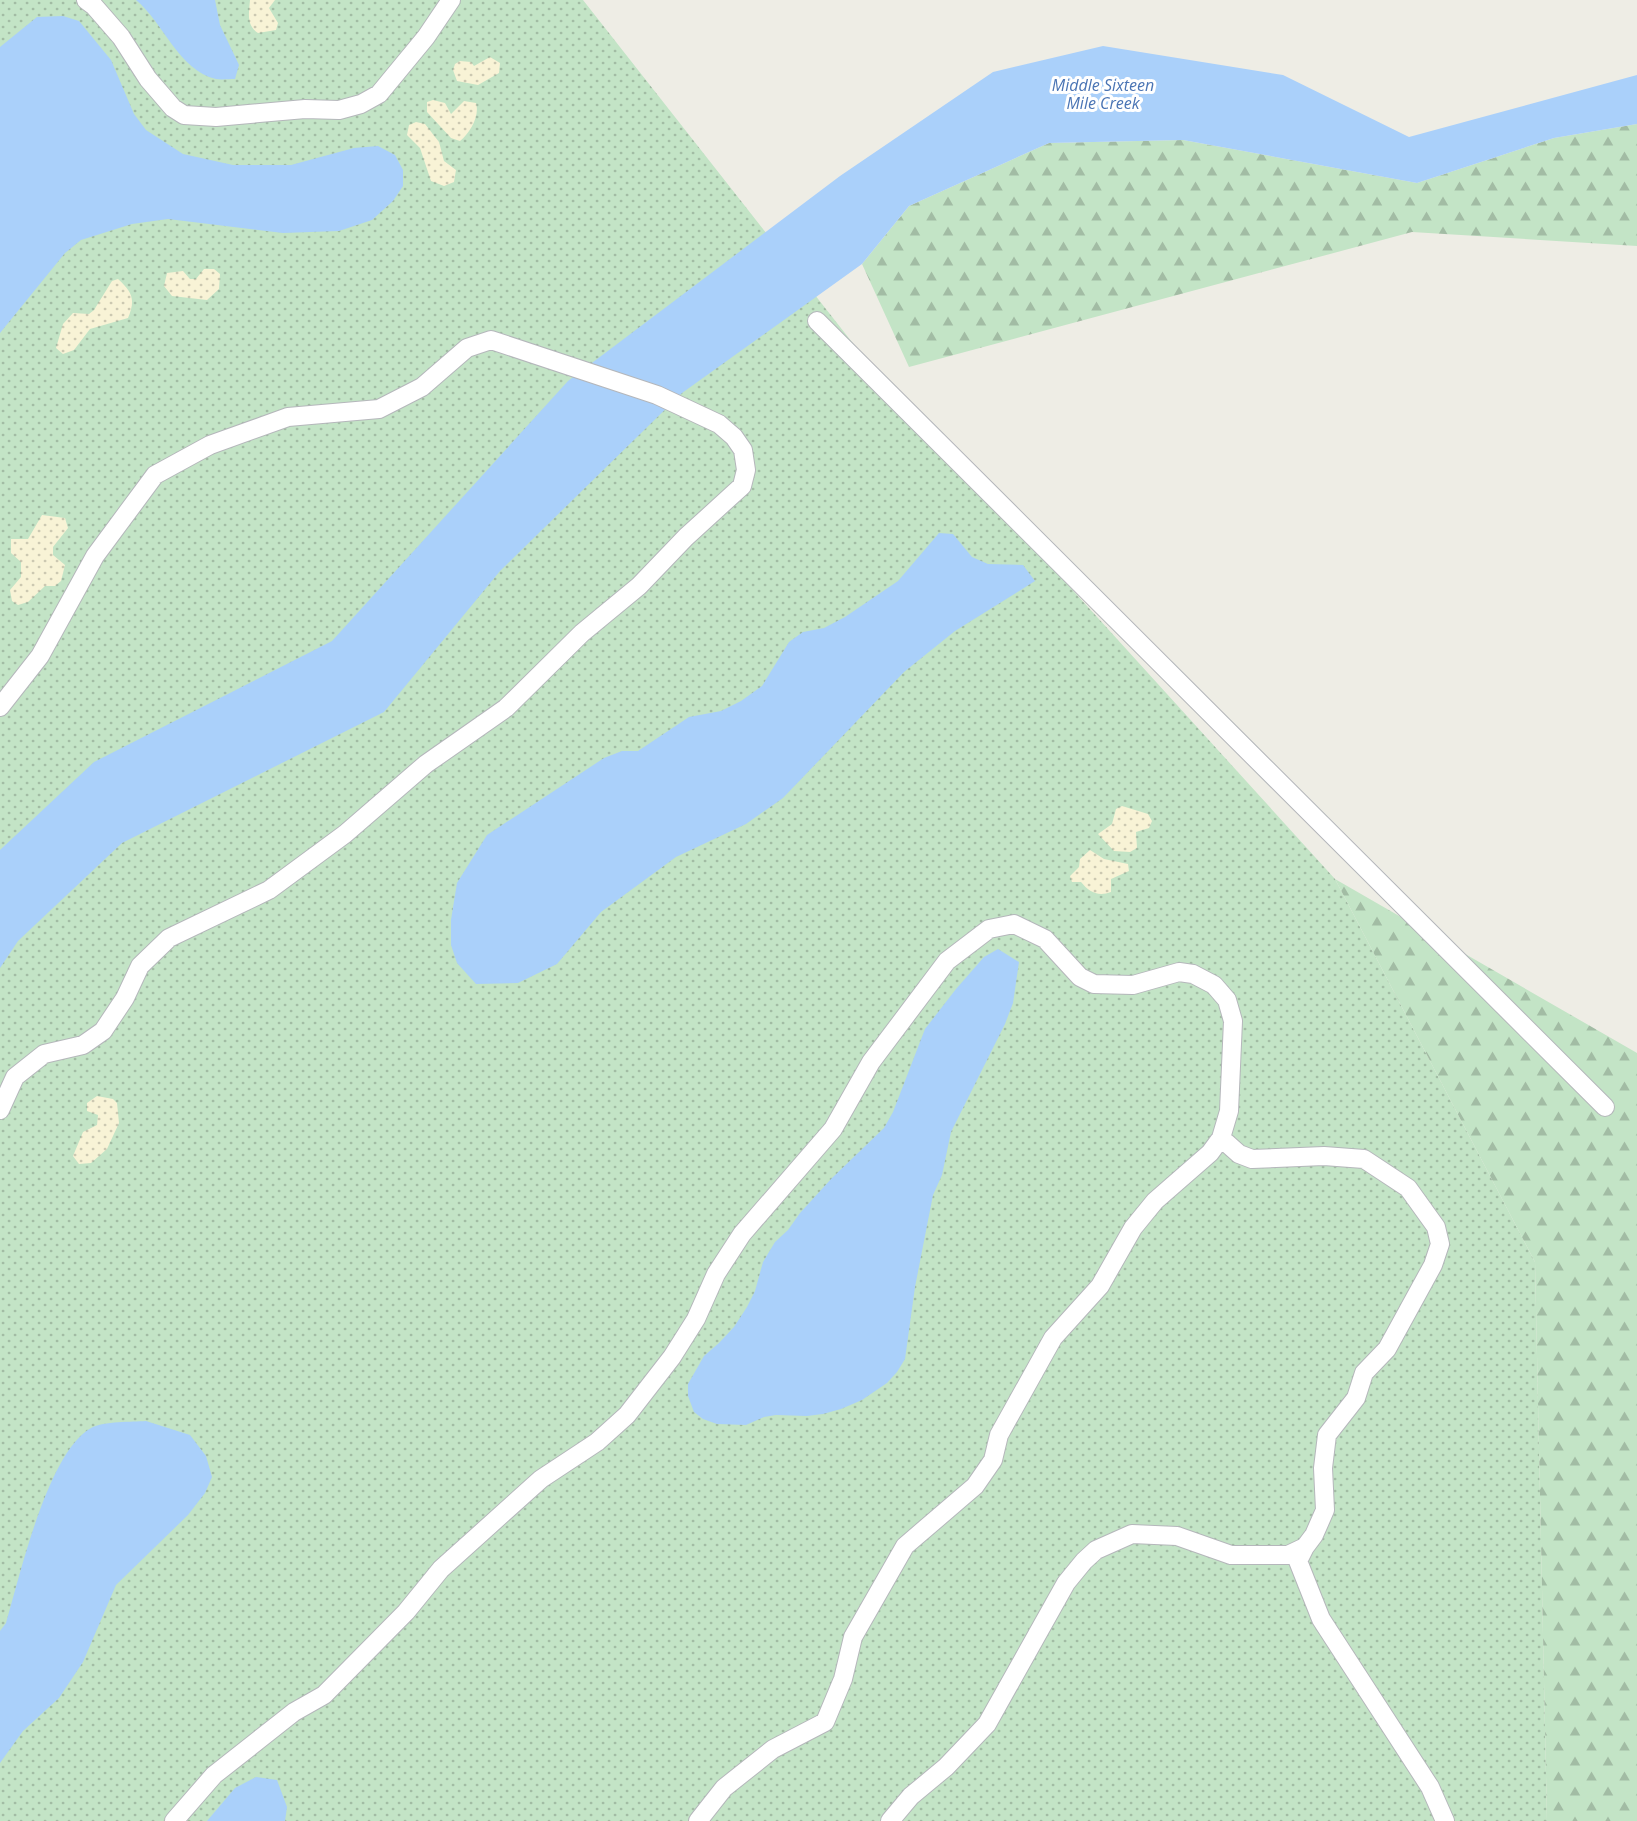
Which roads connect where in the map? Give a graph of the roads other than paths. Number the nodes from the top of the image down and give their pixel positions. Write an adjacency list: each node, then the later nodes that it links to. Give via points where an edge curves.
1 (86, 0): 2 (lane, via 121,37 148,79 173,108 183,115 216,117 339,110 361,104 379,94)
2 (451, 0)
3 (817, 321): 5 (lane)
4 (0, 707): 6 (lane, via 40,656 95,556 155,475 210,445 288,417 380,409 422,387 467,348 491,340 657,395 718,424 743,450 746,470 742,486 506,708 426,764 345,834 269,890 170,938 140,966 103,1031 82,1046 44,1054 15,1077)
5 (1605, 1107)
6 (0, 1110)
7 (1221, 1138): 8 (lane, via 1239,1154 1252,1159 1364,1159 1408,1188 1436,1227 1440,1244 1433,1265 1386,1349 1364,1373 1356,1398 1327,1435 1323,1468 1325,1510); 9 (lane, via 1229,1111 1233,1021 1227,1000 1214,985 1179,972 1133,985 1094,984 1080,977 1045,939 1014,924 989,929 947,961 871,1062 833,1129 742,1234 672,1358 627,1415 597,1442 541,1479 441,1569 324,1695 294,1712 214,1775); 10 (lane, via 1210,1153 1155,1201 1133,1228 1100,1286 1053,1338 999,1435 993,1460 975,1486 905,1546 854,1637 843,1679 825,1722 773,1749 724,1788)
8 (1305, 1546): 11 (lane, via 1288,1555 1230,1555 1177,1536 1132,1534 1096,1550 1066,1583 987,1724); 12 (lane, via 1298,1561 1321,1619 1430,1787)
9 (174, 1821)
10 (698, 1821)
11 (890, 1821)
12 (1445, 1821)

